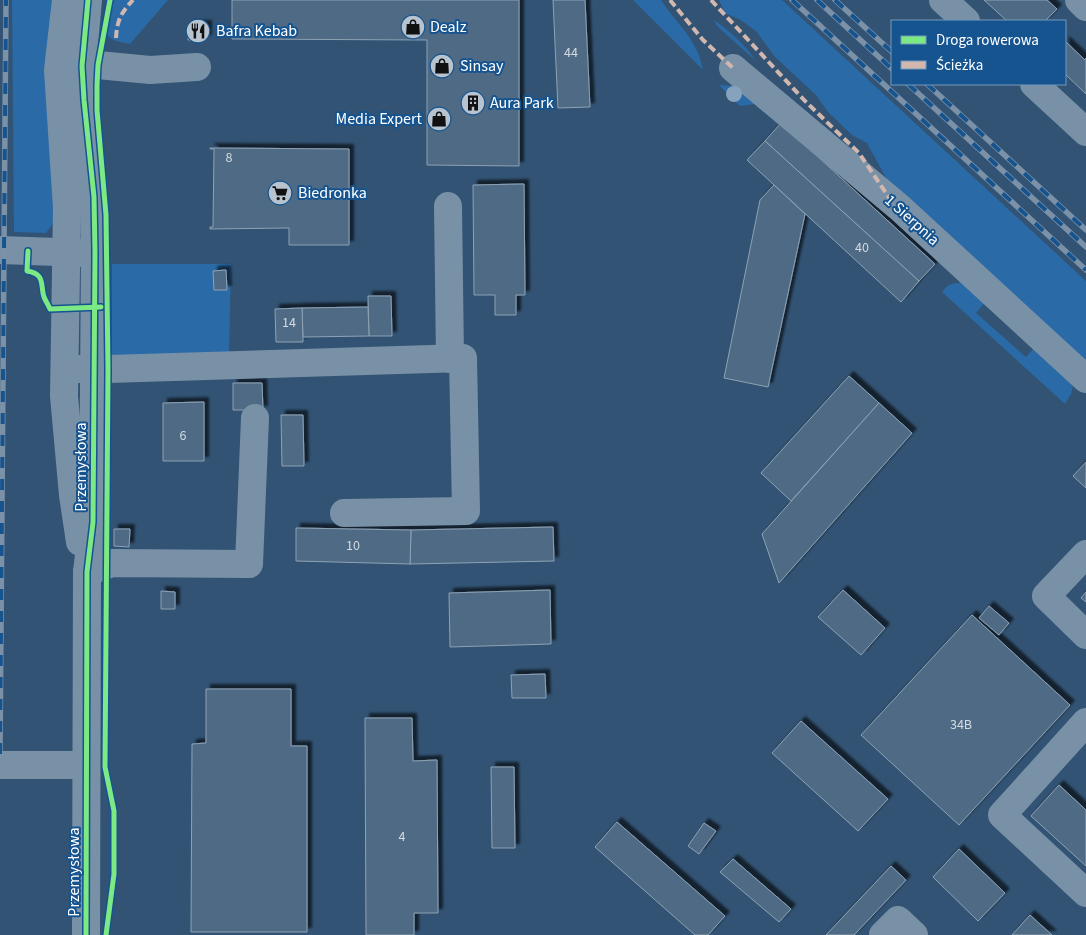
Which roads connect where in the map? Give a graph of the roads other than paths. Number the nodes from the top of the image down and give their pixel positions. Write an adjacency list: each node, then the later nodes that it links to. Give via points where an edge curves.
1 (66, 0): 8 (street, Przemysłowa)
2 (88, 0): 8 (street, Przemysłowa, via 84,39)
3 (943, 0): 6 (street)
4 (1079, 0): 5 (street)
5 (1086, 7)
6 (965, 20)
7 (197, 67): 8 (street, via 150,70 98,65)
8 (70, 68): 14 (street, Przemysłowa); 15 (street, Przemysłowa, via 84,100 94,197)
9 (733, 68): 19 (street, 1 Sierpnia, via 895,204)
10 (1035, 85): 11 (street)
11 (1086, 132)
12 (448, 206): 16 (street)
13 (0, 250): 14 (street)
14 (67, 253): 15 (street); 17 (street, Przemysłowa)
15 (95, 253): 18 (street, Przemysłowa)
16 (450, 359): 18 (street); 21 (street, via 463,358 466,511)
17 (65, 369): 18 (street); 23 (street, Przemysłowa, via 64,408 76,523)
18 (94, 369): 23 (street, Przemysłowa, via 93,522)
19 (1086, 378)
20 (255, 418): 23 (street, via 250,564 112,563)
21 (344, 513)
22 (1086, 554): 24 (street, via 1046,596)
23 (87, 572): 27 (street, Przemysłowa)
24 (1086, 635)
25 (1086, 722): 28 (street, via 1002,815)
26 (0, 765): 27 (street)
27 (86, 765): 29 (street, Przemysłowa)
28 (1086, 893)
29 (86, 935)
30 (883, 935): 31 (street, via 898,920)
31 (914, 935)

